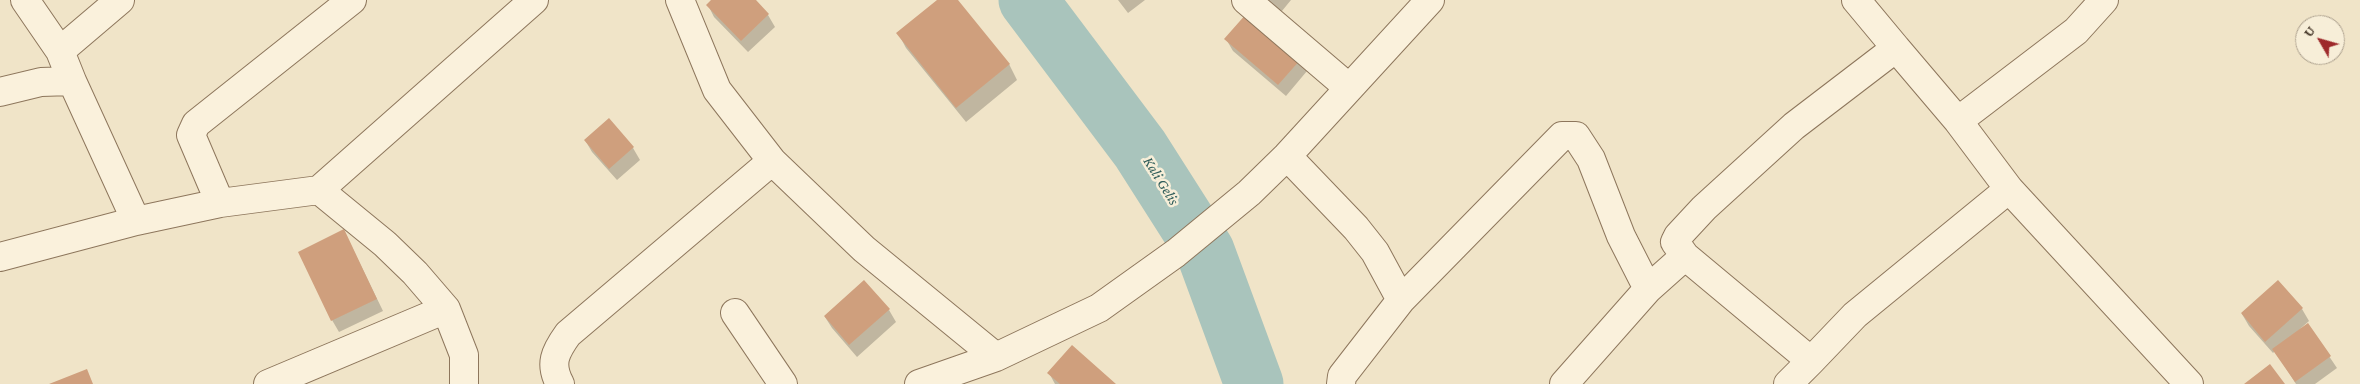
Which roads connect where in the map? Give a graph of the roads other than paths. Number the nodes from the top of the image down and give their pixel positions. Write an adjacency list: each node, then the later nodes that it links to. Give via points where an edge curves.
1 (25, 0): 11 (street)
2 (120, 0): 11 (street)
3 (352, 0): 20 (street, via 196,124 191,135)
4 (534, 0): 19 (street)
5 (680, 0): 17 (street, via 717,90)
6 (1246, 0): 13 (street)
7 (1430, 0): 13 (street)
8 (1856, 0): 10 (street)
9 (2104, 0): 15 (street, via 2076,30)
10 (1896, 48): 15 (street); 22 (street, via 1794,126 1704,208 1675,242)
11 (60, 50): 12 (street)
12 (72, 81): 14 (street, via 41,82); 21 (street)
13 (1348, 88): 16 (street)
14 (0, 92)
15 (1958, 121): 18 (street)
16 (1287, 156): 25 (street, via 1375,252); 28 (street, via 1176,254 1099,308)
17 (772, 161): 28 (street, via 864,249); 32 (street, via 568,334 556,351 553,366)
18 (2009, 189): 29 (street, via 1855,315); 38 (street)
19 (319, 190): 20 (street); 26 (street, via 415,272)
20 (220, 203): 21 (street)
21 (136, 221): 23 (street)
22 (1685, 256): 24 (street); 29 (street)
23 (0, 258)
24 (1648, 289): 25 (street, via 1621,236 1591,159 1576,136 1562,136); 36 (street)
25 (1401, 300): 35 (street, via 1342,376)
26 (446, 309): 30 (street); 31 (street, via 464,355)
27 (734, 312): 33 (street)
28 (996, 356): 34 (street)
29 (1811, 361): 37 (street)
30 (268, 384)
31 (464, 384)
32 (560, 384)
33 (783, 384)
34 (919, 384)
35 (1340, 384)
36 (1564, 384)
37 (1788, 384)
38 (2189, 384)

